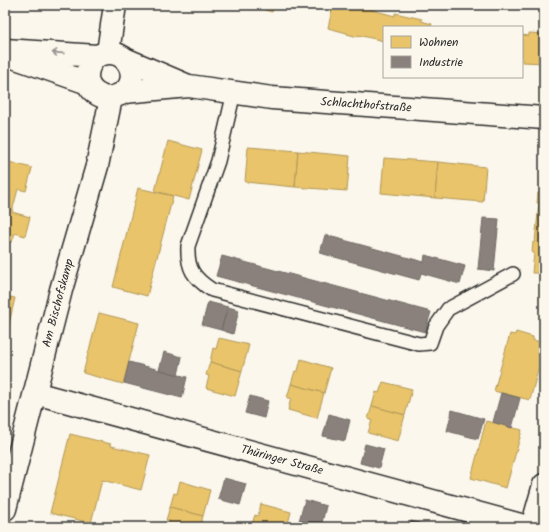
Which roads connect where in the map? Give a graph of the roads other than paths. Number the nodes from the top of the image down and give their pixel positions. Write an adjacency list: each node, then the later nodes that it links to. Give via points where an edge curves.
1 (115, 5): 4 (street)
2 (5, 50): 4 (street, Schlachthofstraße, one-way to 2)
3 (5, 54): 5 (street)
4 (110, 56): 5 (street, via 91,61 86,76); 6 (street, Schlachthofstraße); 8 (street, via 130,65 132,72 129,86)
5 (88, 83): 8 (street, via 97,94 104,97)
6 (189, 86): 7 (street, Schlachthofstraße); 8 (street, Schlachthofstraße)
7 (234, 92): 9 (street, Schlachthofstraße, via 272,98); 10 (lane, via 218,161 188,246 191,270 200,282 212,290 419,344 430,343 436,326 448,309)
8 (118, 95): 11 (street, Am Bischofskamp, via 61,290)
9 (544, 118)
10 (514, 274)
11 (35, 393): 13 (street, Am Bischofskamp); 14 (street, Thüringer Straße)
12 (544, 485): 15 (street)
13 (5, 509)
14 (528, 527)
15 (532, 527)

